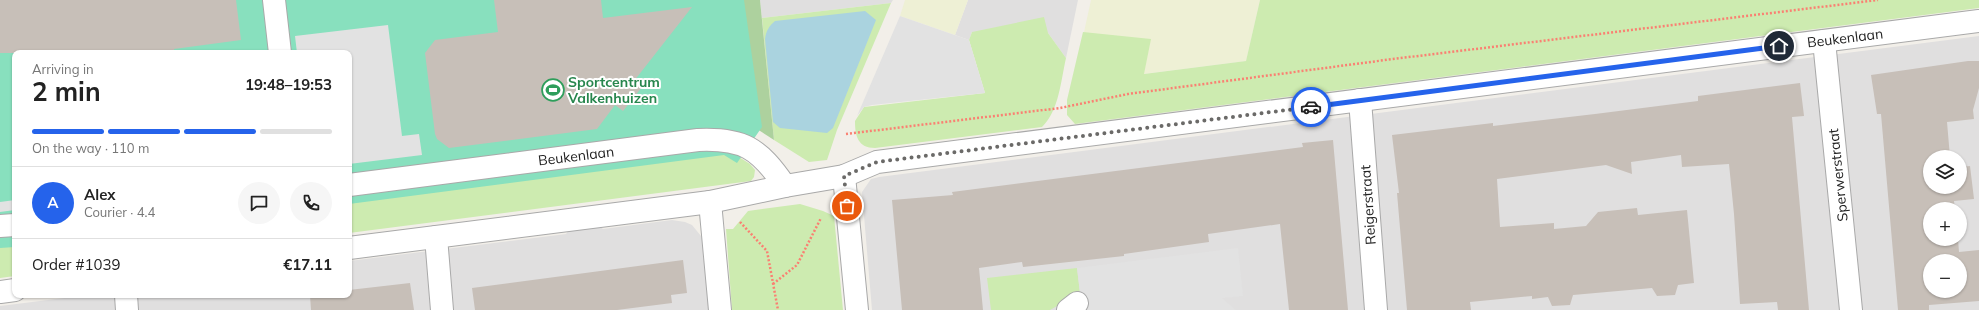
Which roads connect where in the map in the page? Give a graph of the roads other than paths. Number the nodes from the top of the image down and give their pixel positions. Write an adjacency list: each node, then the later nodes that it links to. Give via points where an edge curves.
1 (274, 0): 4 (street)
2 (1979, 21): 3 (street, Beukenlaan)
3 (1824, 41): 5 (street, Beukenlaan); 22 (street, Sperwerstraat)
4 (280, 50)
5 (1360, 100): 6 (street, Beukenlaan, via 877,162); 21 (street, Reigerstraat)
6 (844, 176): 8 (street, Beukenlaan); 20 (street)
7 (352, 185): 8 (street, Beukenlaan, via 722,139 749,147 772,168)
8 (784, 186): 9 (street, Beukenlaan)
9 (715, 201): 12 (street, Beukenlaan); 19 (street)
10 (12, 224): 11 (street)
11 (0, 226)
12 (436, 237): 13 (street, Beukenlaan); 18 (street)
13 (352, 248)
14 (12, 290): 15 (street)
15 (0, 292)
16 (126, 298): 17 (street)
17 (127, 310)
18 (442, 310)
19 (720, 310)
20 (857, 310)
21 (1376, 310)
22 (1851, 310)

